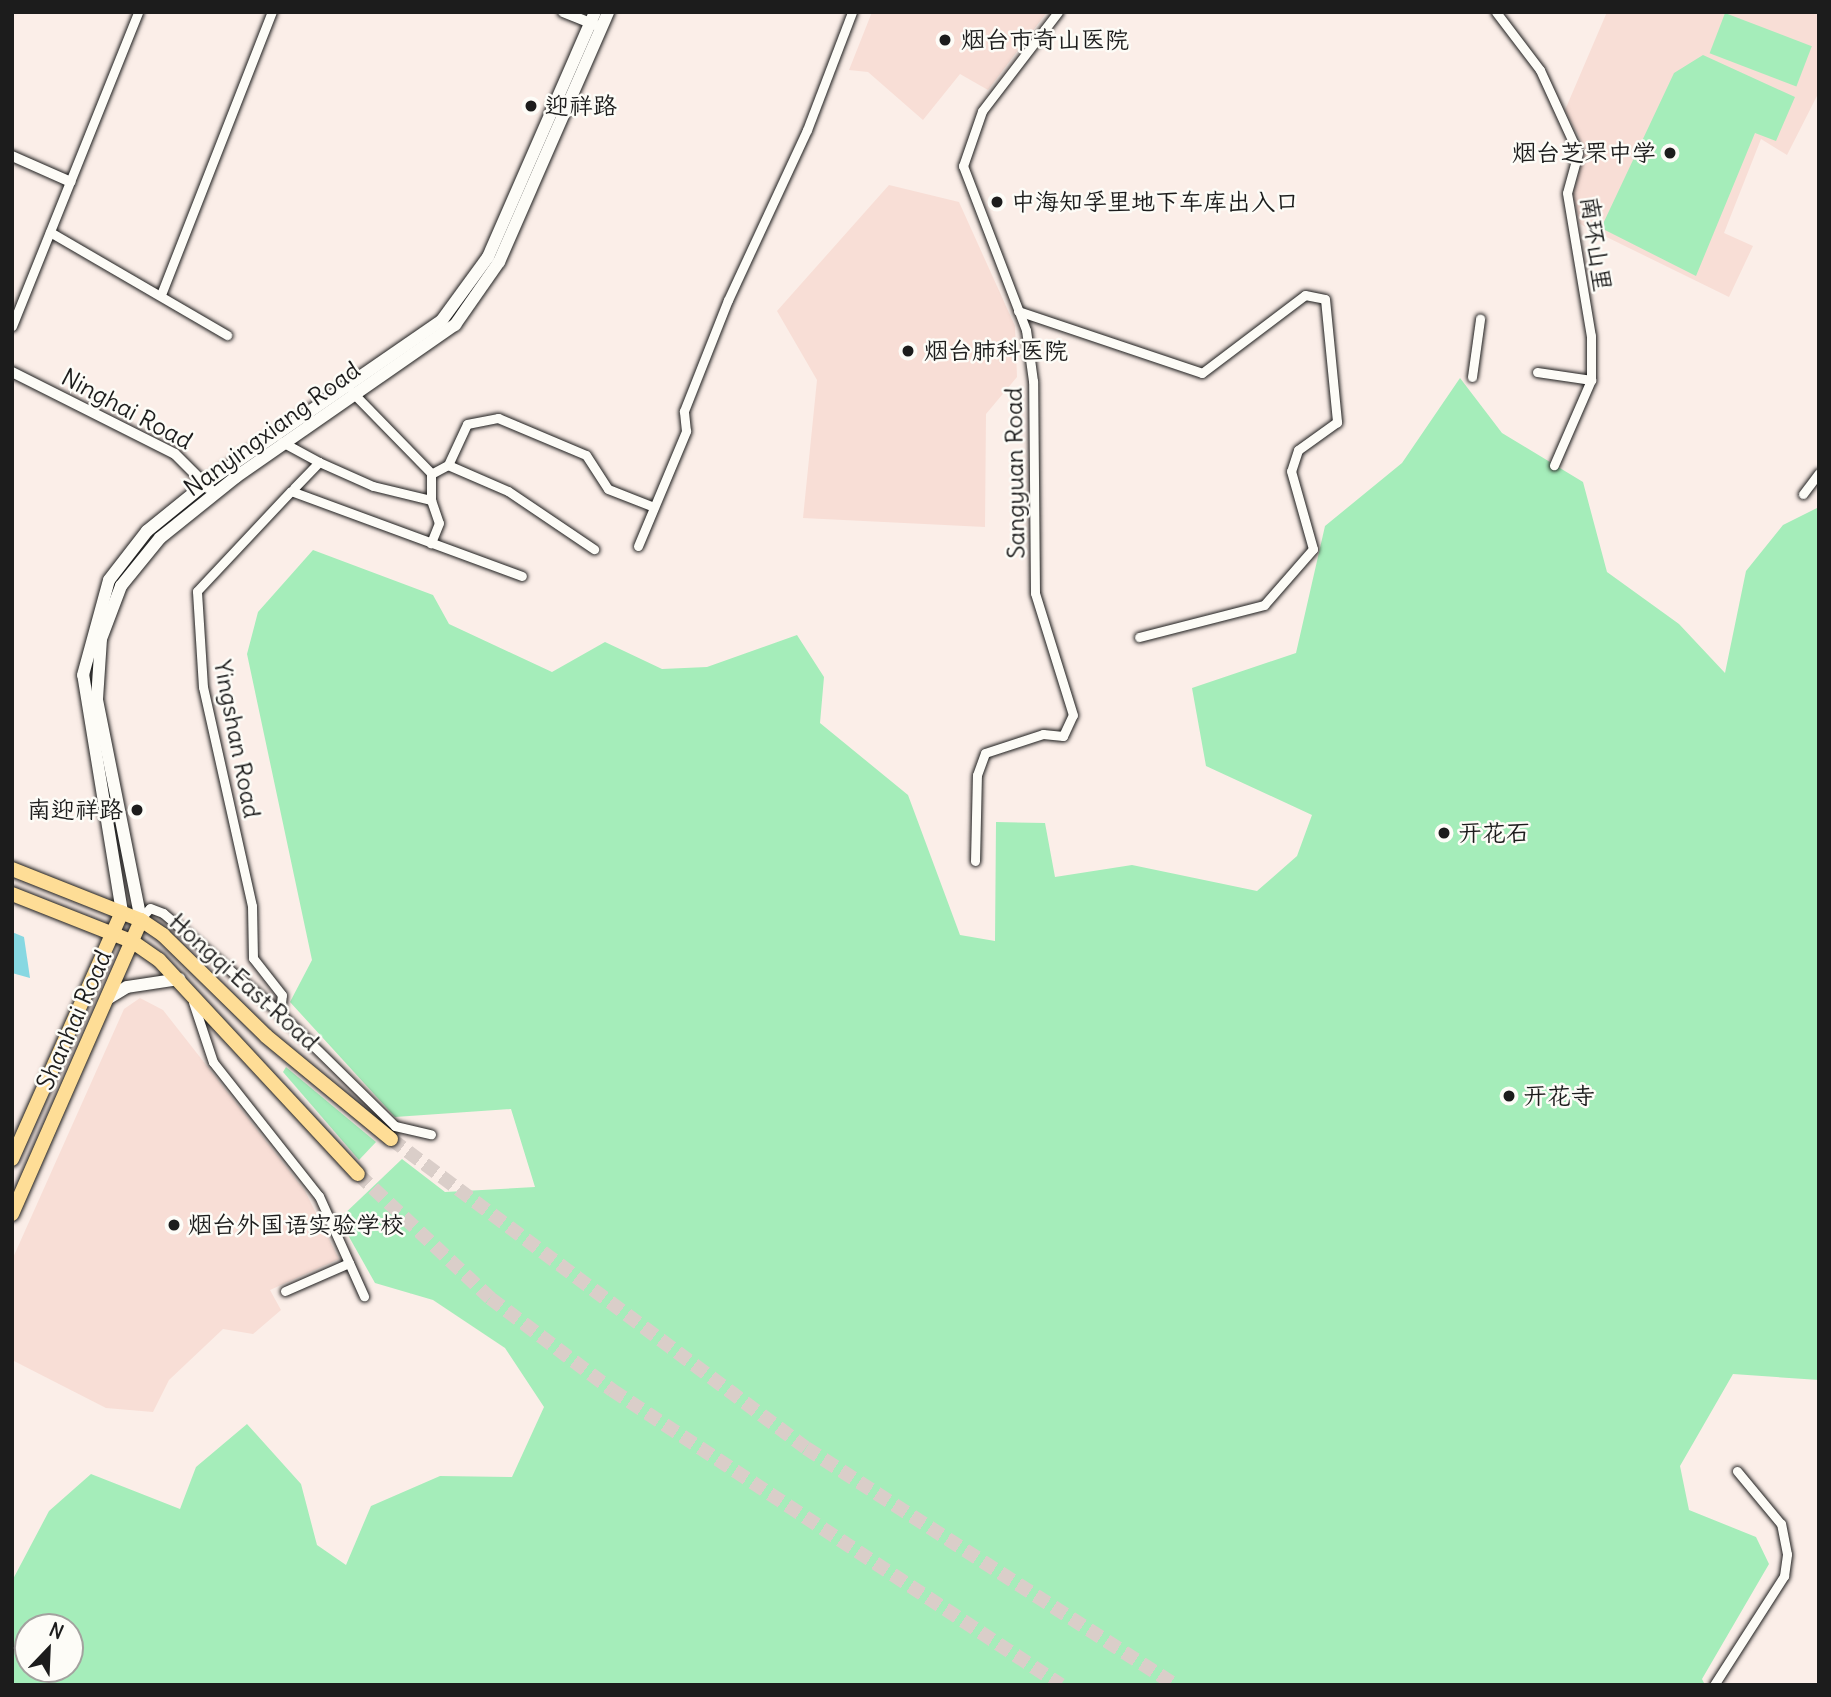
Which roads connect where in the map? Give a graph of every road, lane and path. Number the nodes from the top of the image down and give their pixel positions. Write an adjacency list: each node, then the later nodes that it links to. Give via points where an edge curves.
1 (138, 12): 10 (street)
2 (272, 12): 12 (street)
3 (563, 12): 8 (street)
4 (608, 12): 8 (main road, Nanyingxiang Road)
5 (852, 12): 33 (street, via 807,130 728,300)
6 (1058, 12): 13 (street, Sangyuan Road, via 982,111 963,166)
7 (1496, 12): 20 (street, 南环山里, via 1540,70 1578,153 1567,193 1591,336)
8 (596, 21): 21 (main road, Nanyingxiang Road, via 499,234 463,295 413,345)
9 (12, 156): 10 (street)
10 (71, 181): 11 (street)
11 (50, 232): 12 (street); 15 (street)
12 (162, 292): 16 (street)
13 (1018, 312): 38 (street, via 1202,373 1306,295 1325,299 1337,422 1298,450 1291,471 1313,549 1264,605); 39 (street, Sangyuan Road, via 1033,380 1035,593 1073,715 1063,736 1042,734 985,753 977,775)
14 (1480, 319): 19 (street)
15 (12, 326)
16 (227, 335)
17 (12, 372): 28 (street, Ninghai Road, via 175,454)
18 (1537, 372): 20 (street)
19 (1472, 377)
20 (1591, 380): 25 (street)
21 (347, 389): 22 (main road, Nanyingxiang Road); 27 (street); 28 (main road, Nanyingxiang Road)
22 (282, 442): 23 (street); 30 (main road, Nanyingxiang Road)
23 (319, 462): 29 (street); 32 (street, via 373,486)
24 (448, 465): 27 (street); 33 (street, via 467,424 498,418 586,455 608,489); 36 (street, via 508,491 566,537)
25 (1554, 465)
26 (1819, 472): 31 (street)
27 (431, 474): 32 (street)
28 (205, 483): 30 (street, Ninghai Road); 42 (main road, Nanyingxiang Road, via 125,555 89,635 85,715)
29 (294, 488)
30 (215, 494): 43 (main road, Nanyingxiang Road, via 137,563 109,612 99,650 97,699)
31 (1803, 494)
32 (431, 500): 34 (street, via 439,523)
33 (654, 507): 35 (street)
34 (431, 542): 37 (street, Yingshan Road); 48 (street, Yingshan Road, via 290,491 197,591 203,687 252,906 253,958 282,995)
35 (638, 546)
36 (594, 549)
37 (522, 576)
38 (1139, 637)
39 (975, 861)
40 (12, 869): 42 (main road, Hongqi East Road)
41 (12, 894): 44 (main road)
42 (121, 912): 43 (main road, Hongqi East Road); 44 (main road, Shanhai Road)
43 (141, 920): 45 (main road, Shanhai Road); 48 (street, via 149,908 163,913); 50 (main road, Hongqi East Road)
44 (113, 934): 45 (main road, Hongqi East Road); 51 (main road, Shanhai Road)
45 (133, 942): 46 (main road, Hongqi East Road); 47 (main road, Shanhai Road)
46 (184, 984): 47 (main road, via 127,987); 52 (main road, Hongqi East Road); 54 (street, via 214,1062 319,1196)
47 (107, 999): 53 (main road, Shanhai Road)
48 (280, 1013): 49 (street, via 396,1126)
49 (430, 1134)
50 (391, 1139)
51 (12, 1159)
52 (358, 1174)
53 (12, 1214)
54 (349, 1263): 55 (street); 56 (street)
55 (285, 1291)
56 (364, 1296)
57 (1737, 1471): 58 (street, via 1781,1524 1787,1554 1784,1576)
58 (1714, 1685)

